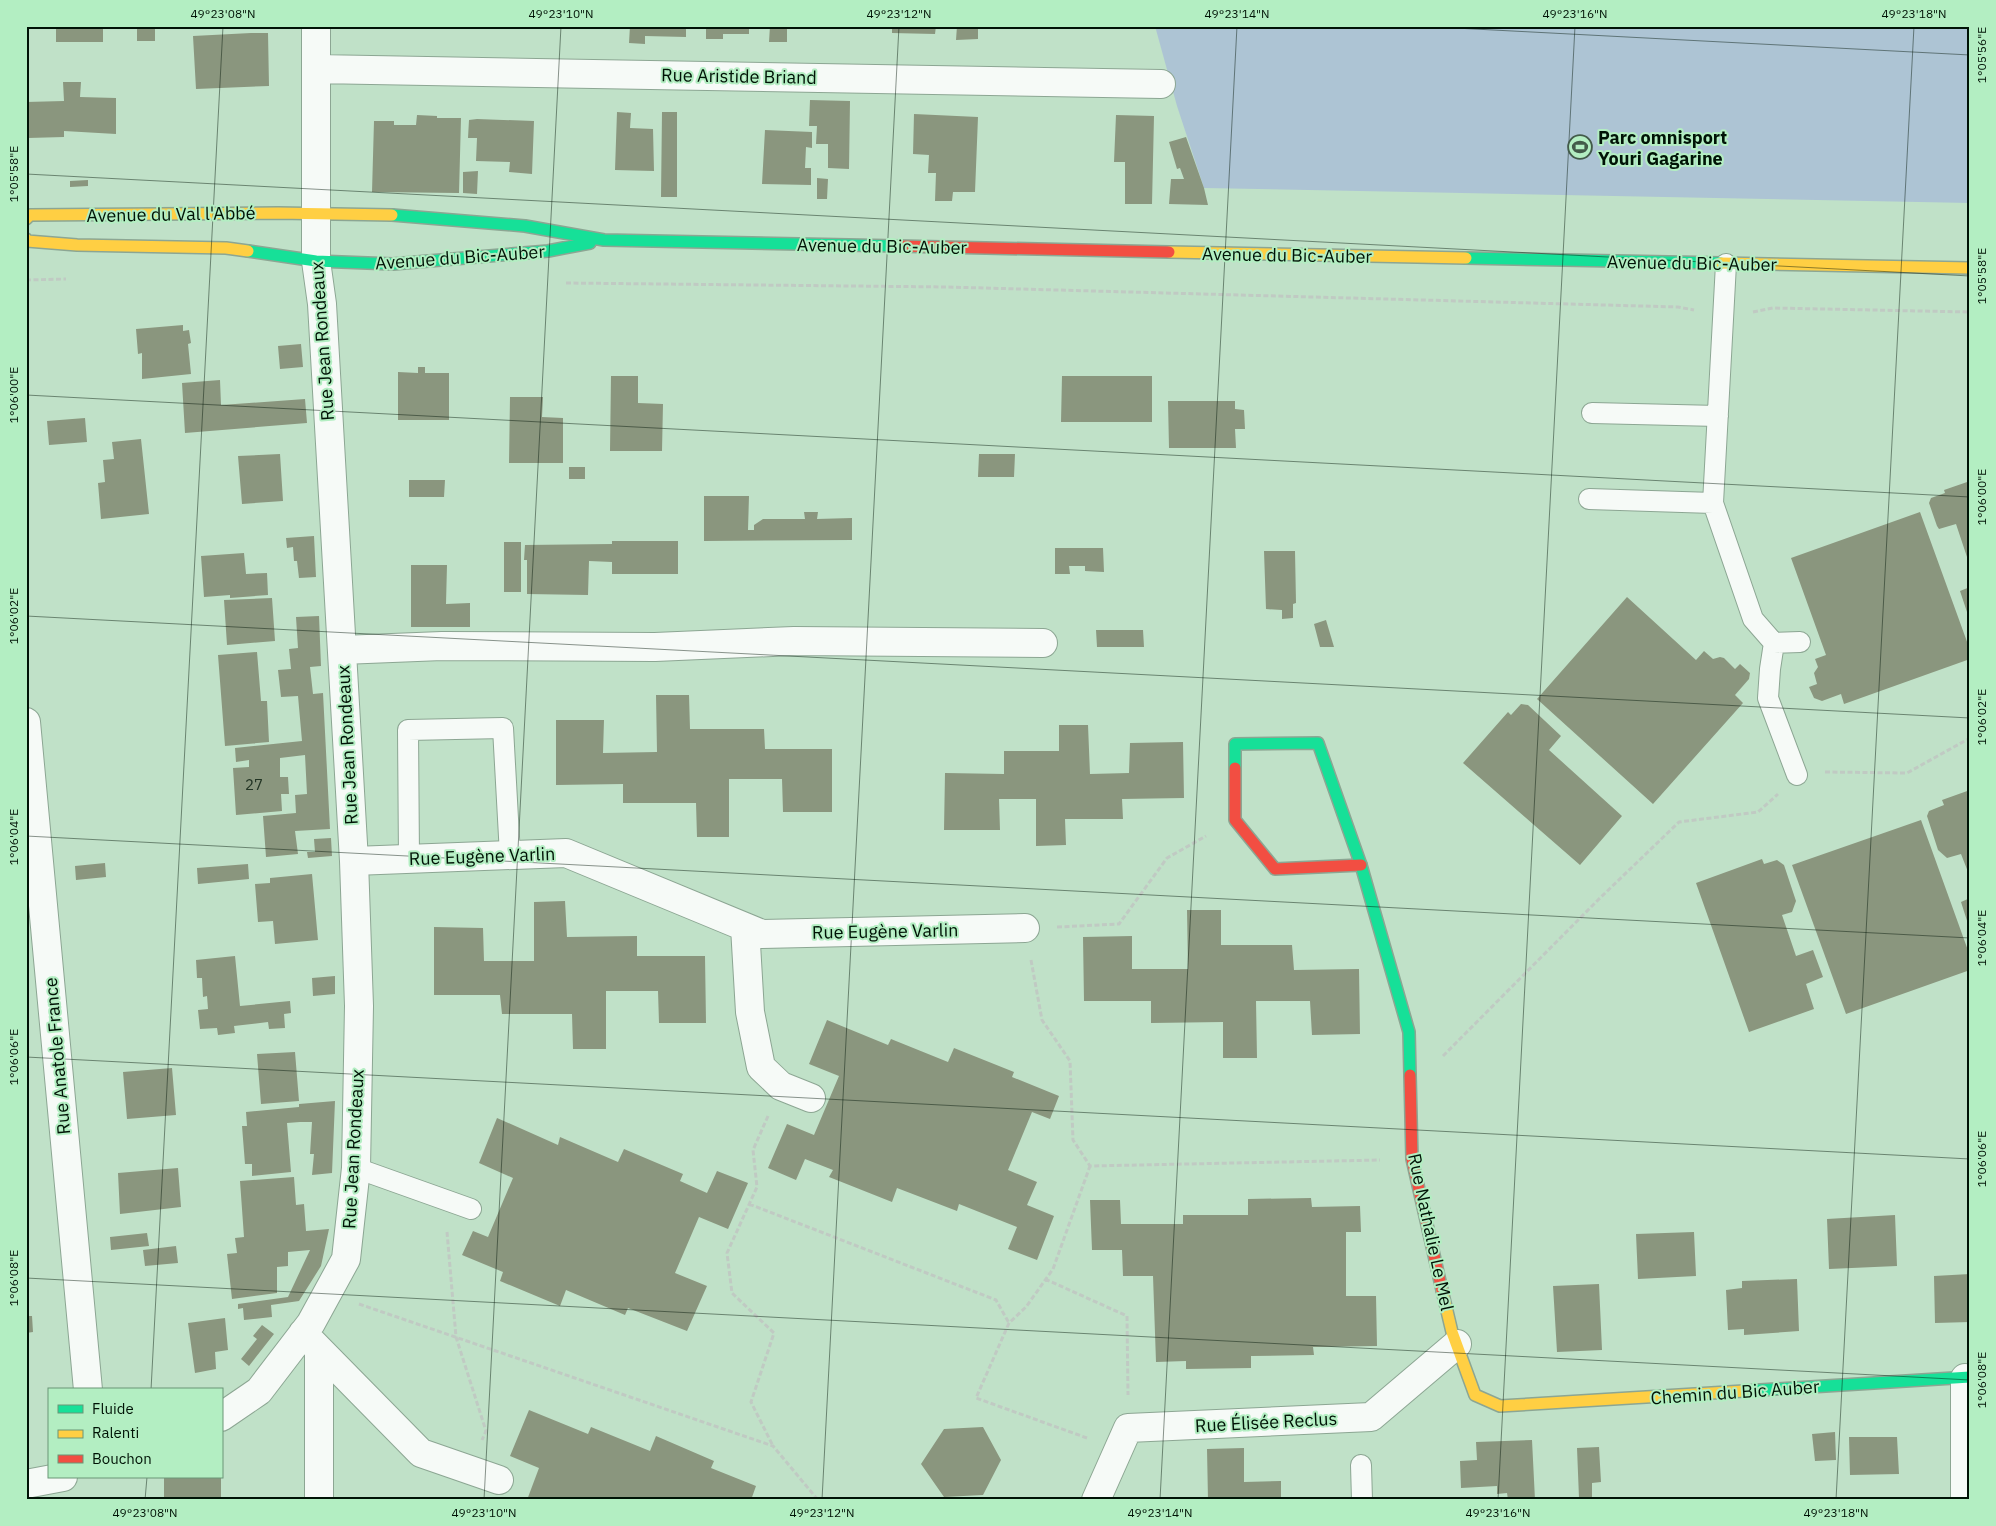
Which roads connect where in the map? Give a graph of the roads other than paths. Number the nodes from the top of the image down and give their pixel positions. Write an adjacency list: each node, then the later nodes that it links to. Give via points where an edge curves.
1 (316, 26): 2 (street, Rue Jean Rondeaux)
2 (316, 69): 3 (street, Rue Aristide Briand); 4 (street, Rue Jean Rondeaux)
3 (1161, 84)
4 (317, 212): 5 (main road, Avenue du Val l'Abbé, via 30,215); 7 (main road, Avenue du Bic-Auber, via 526,226); 8 (street, Rue Jean Rondeaux)
5 (26, 219)
6 (26, 239): 8 (main road, Avenue du Val l'Abbé, via 77,245 226,248)
7 (604, 240): 8 (main road, Avenue du Bic-Auber, via 548,251 393,264); 9 (main road, Avenue du Bic-Auber)
8 (316, 261): 18 (street, Rue Jean Rondeaux, via 322,304)
9 (1726, 264): 10 (main road, Avenue du Bic-Auber); 12 (lane)
10 (1970, 268)
11 (1592, 413): 12 (lane)
12 (1718, 416): 14 (lane)
13 (1589, 499): 14 (lane)
14 (1713, 503): 17 (lane, via 1753,619)
15 (1800, 642): 17 (lane)
16 (1044, 643): 18 (street, via 794,641 656,647 442,646)
17 (1774, 643): 20 (lane, via 1768,698)
18 (342, 650): 23 (street, Rue Jean Rondeaux)
19 (26, 722): 33 (street, Rue Anatole France)
20 (1798, 776)
21 (510, 855): 22 (street, Rue Eugène Varlin); 22 (lane, via 503,728 408,730); 25 (street, Rue Eugène Varlin, via 566,853)
22 (409, 859): 23 (street, Rue Eugène Varlin)
23 (354, 861): 28 (street, Rue Jean Rondeaux, via 359,1006)
24 (1361, 866): 24 (main road, Rue Nathalie Le Mel, via 1275,869 1235,820 1235,744 1318,743); 31 (main road, Rue Nathalie Le Mel, via 1409,1032 1412,1160)
25 (746, 927): 26 (street, Rue Eugène Varlin, via 762,934); 27 (street, via 750,1012 761,1067 781,1086)
26 (1026, 928)
27 (811, 1098)
28 (356, 1168): 29 (lane); 30 (street, Rue Jean Rondeaux, via 346,1259 311,1324)
29 (471, 1209)
30 (311, 1342): 35 (street, Rue Jean Rondeaux, via 259,1391); 38 (street, via 421,1453); 40 (street)
31 (1457, 1344): 34 (main road, Rue Nathalie Le Mel, via 1475,1395); 41 (street, Rue Élisée Reclus, via 1371,1417 1123,1439)
32 (1967, 1377): 34 (main road, Chemin du Bic Auber); 43 (street)
33 (88, 1388)
34 (1500, 1406)
35 (222, 1416)
36 (1361, 1465): 42 (lane)
37 (58, 1478): 39 (street)
38 (499, 1480)
39 (26, 1484)
40 (319, 1500)
41 (1096, 1500)
42 (1362, 1500)
43 (1965, 1500)

